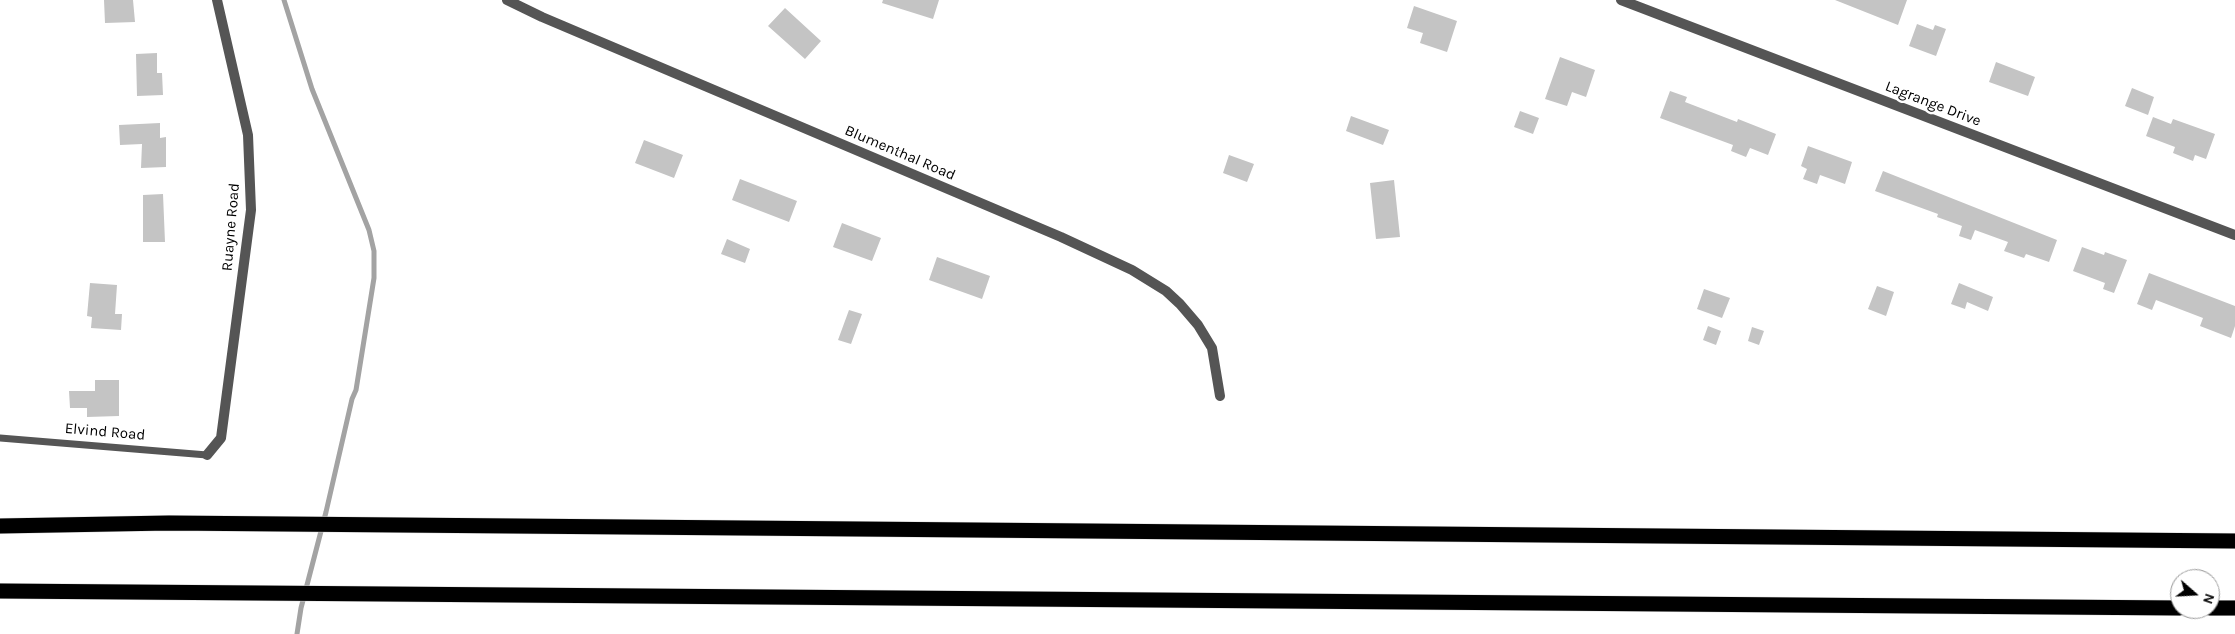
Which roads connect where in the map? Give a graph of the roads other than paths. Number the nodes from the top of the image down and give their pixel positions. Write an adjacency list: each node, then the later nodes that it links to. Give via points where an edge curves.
1 (218, 0): 7 (street, Ruayne Road, via 248,135 250,210 220,438)
2 (507, 0): 5 (street, Blumenthal Road, via 1132,270 1166,291 1198,325 1212,348)
3 (1621, 0): 4 (street, Lagrange Drive)
4 (2235, 236)
5 (1220, 396)
6 (0, 438): 7 (lane, Elvind Road)
7 (207, 454)
8 (0, 526): 9 (highway, via 169,523)
9 (2235, 541)
10 (0, 591): 11 (highway)
11 (2170, 608)
12 (2220, 608): 13 (highway)
13 (2235, 608)

